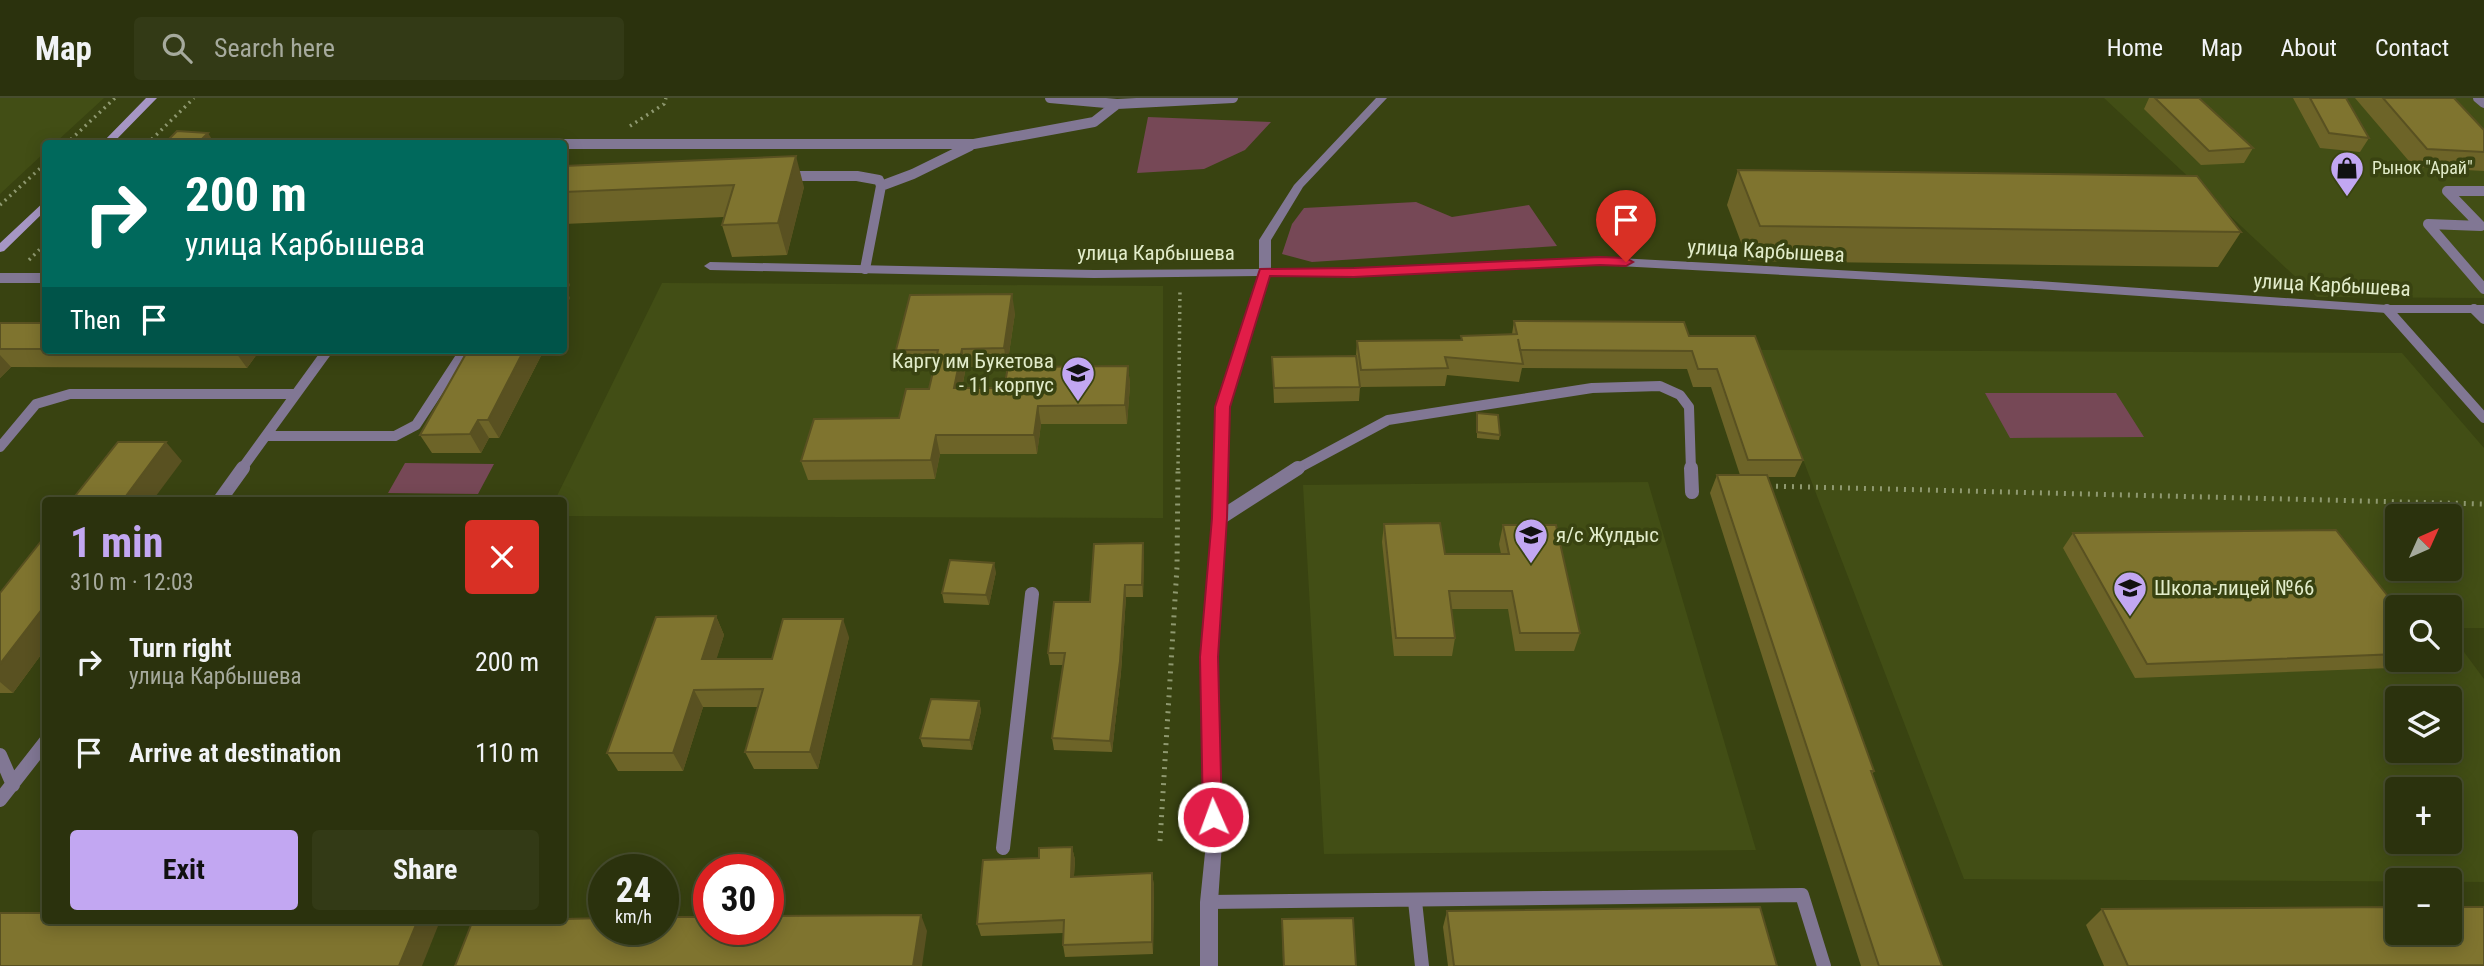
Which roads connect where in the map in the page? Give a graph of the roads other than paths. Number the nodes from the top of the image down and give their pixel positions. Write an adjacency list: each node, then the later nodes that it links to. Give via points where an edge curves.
1 (152, 98): 8 (main road)
2 (1050, 98): 7 (lane)
3 (1233, 98): 7 (lane)
4 (1382, 98): 18 (street, via 1299,185 1265,240)
5 (2478, 98): 6 (lane)
6 (2484, 103)
7 (1116, 104): 10 (lane, via 1094,122)
8 (110, 140)
9 (567, 144): 10 (lane)
10 (974, 144): 12 (lane)
11 (773, 177): 12 (lane, via 857,176 879,180)
12 (881, 186): 17 (lane)
13 (2484, 191): 21 (lane, via 2448,191 2481,226 2428,224)
14 (42, 208): 15 (main road)
15 (0, 248)
16 (709, 266): 17 (street, улица Карбышева)
17 (865, 269): 18 (street, улица Карбышева)
18 (1265, 272): 22 (street, улица Карбышева, via 1600,261); 33 (street, via 1222,407)
19 (0, 278): 20 (lane)
20 (42, 278)
21 (2484, 289)
22 (2387, 309): 23 (street, улица Карбышева); 28 (lane)
23 (2479, 309): 24 (lane)
24 (2484, 319)
25 (325, 354): 27 (lane)
26 (462, 354): 29 (lane, via 416,425 395,436)
27 (294, 394): 29 (lane); 30 (lane, via 70,394 36,404)
28 (2484, 418)
29 (267, 436): 32 (lane)
30 (0, 447)
31 (1692, 492): 33 (lane, via 1689,407 1679,395 1660,386 1592,388 1388,420 1308,461)
32 (222, 497)
33 (1220, 518): 41 (street, via 1209,657 1214,843)
34 (1032, 594): 39 (lane)
35 (42, 746): 37 (lane)
36 (0, 755): 37 (lane)
37 (13, 785): 38 (lane)
38 (0, 800)
39 (1003, 848)
40 (1415, 901): 41 (lane); 43 (lane); 44 (lane, via 1802,895)
41 (1209, 902): 42 (street)
42 (1209, 966)
43 (1422, 966)
44 (1824, 966)

